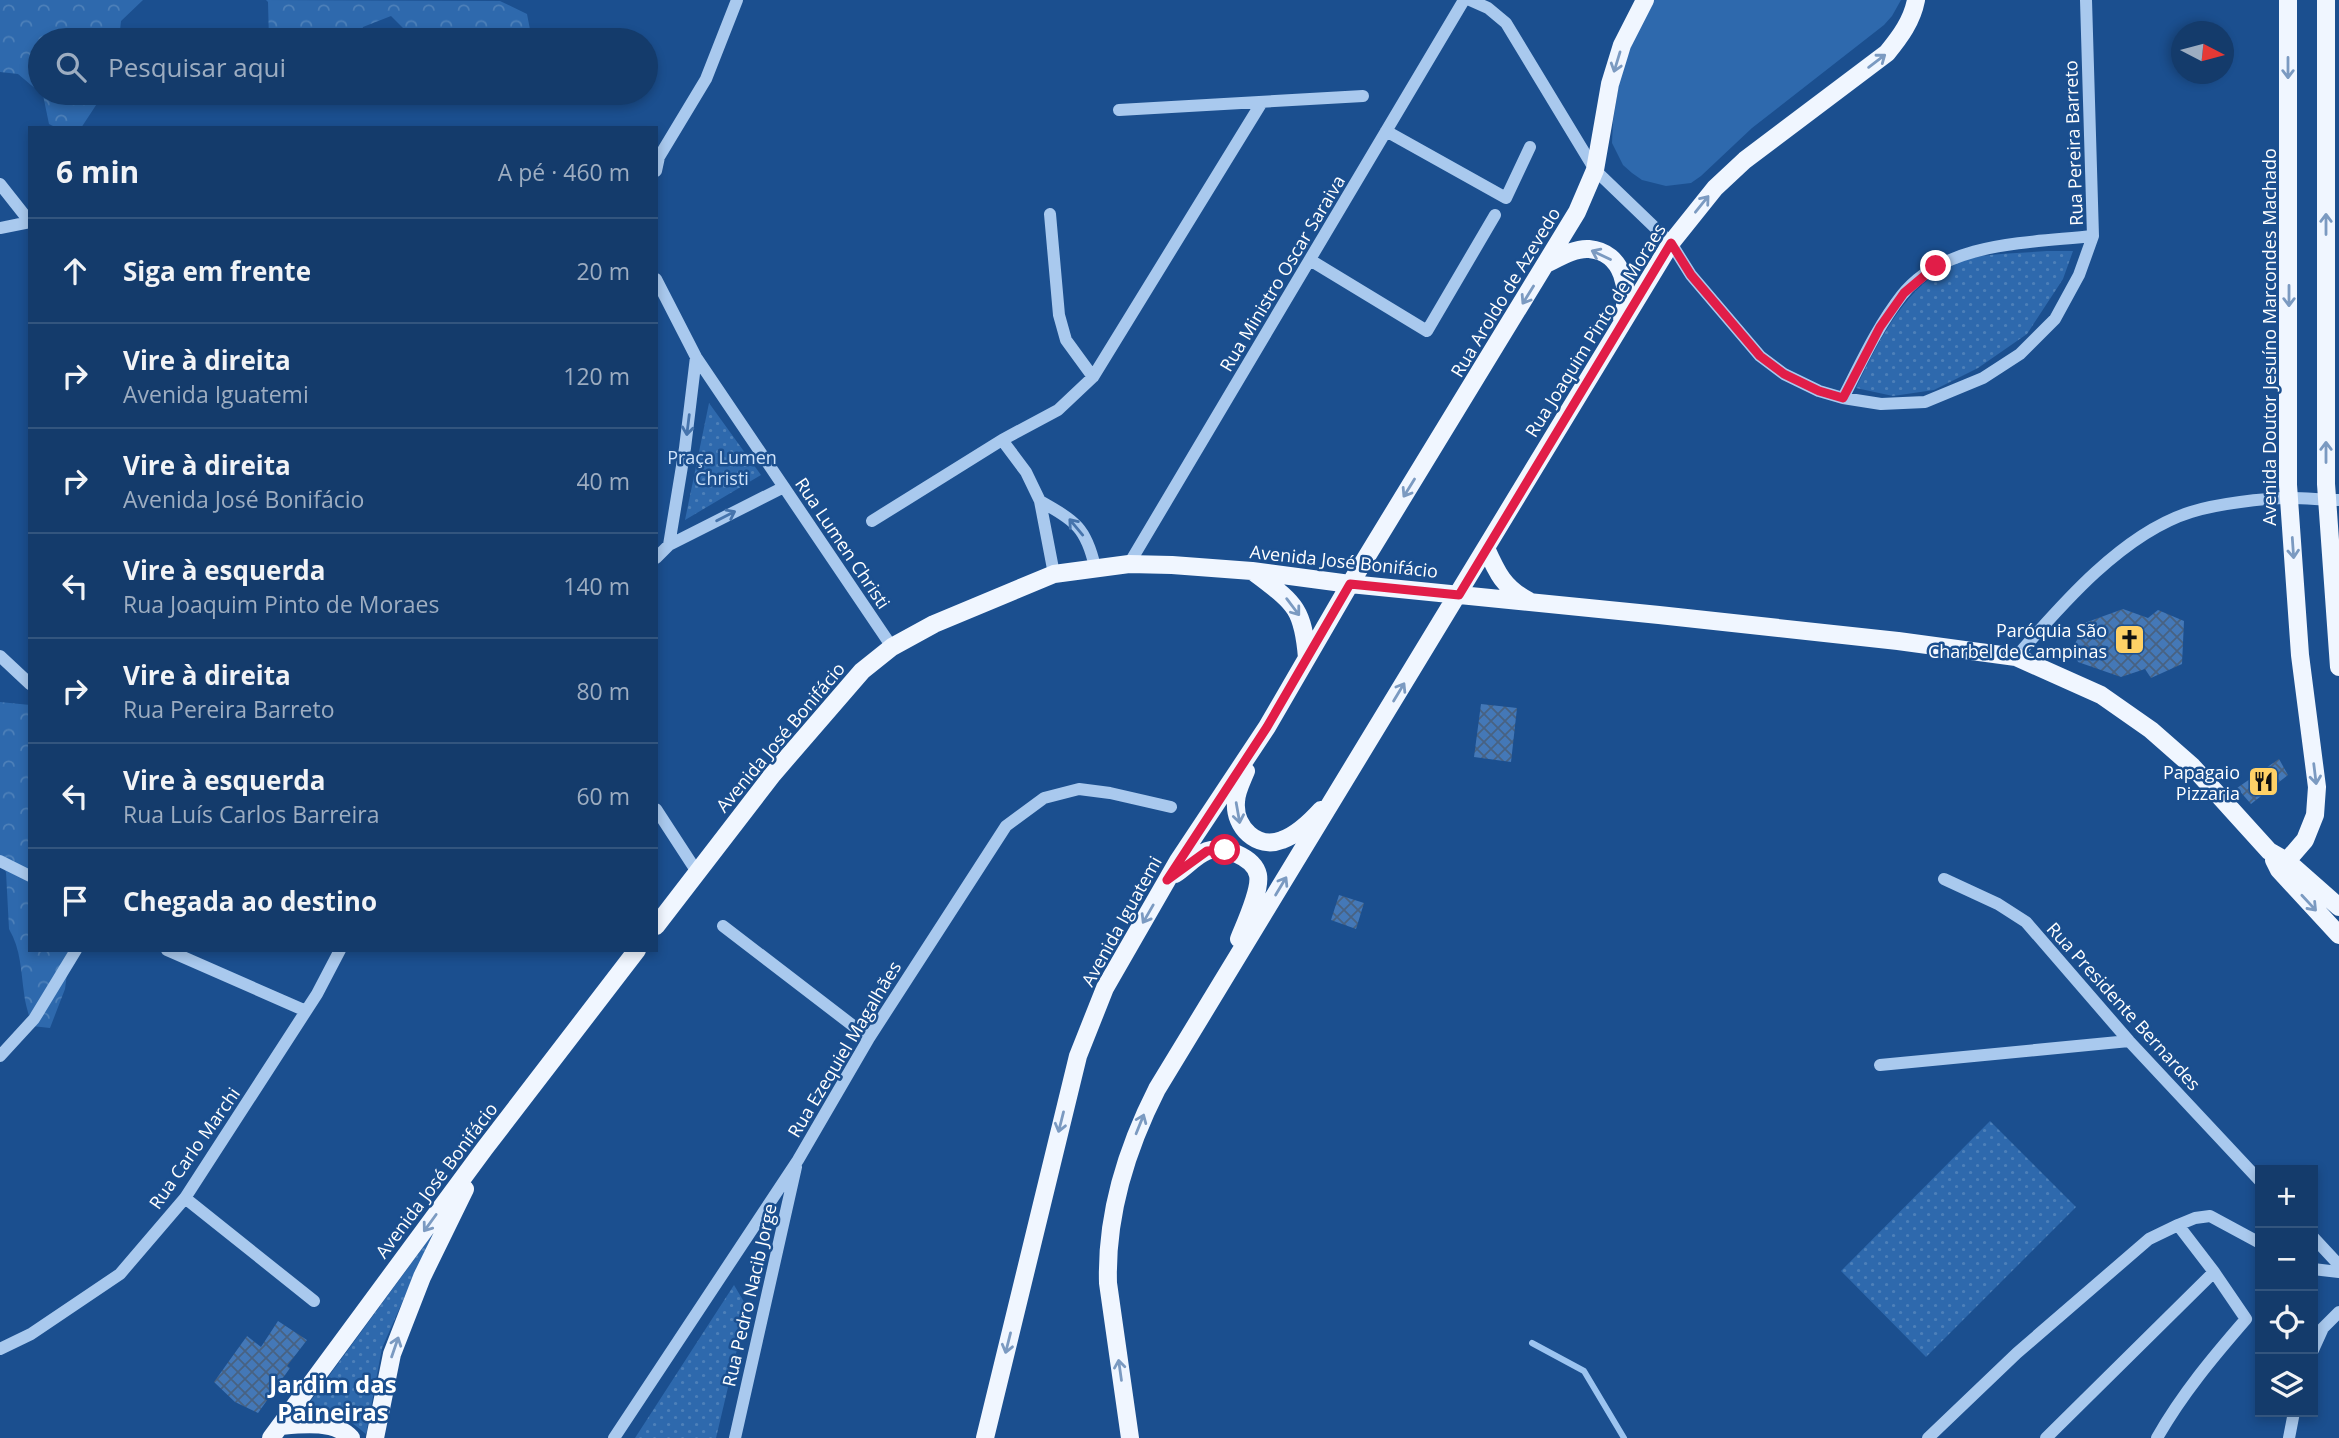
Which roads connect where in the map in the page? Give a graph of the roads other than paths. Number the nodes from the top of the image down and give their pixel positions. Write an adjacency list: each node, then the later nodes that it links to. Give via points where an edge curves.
1 (737, 0): 14 (street, via 706,79)
2 (1464, 0): 12 (street, Rua Ministro Oscar Saraiva)
3 (1470, 0): 15 (street, Rua Pereira Barreto, via 1506,23)
4 (1645, 0): 15 (main road, Rua Aroldo de Azevedo, one-way to 15, via 1622,45 1610,84)
5 (1916, 0): 23 (main road, Rua Joaquim Pinto de Moraes, one-way to 5, via 1715,188 1745,160 1887,53 1908,23)
6 (2086, 0): 22 (street, Rua Pereira Barreto)
7 (2288, 0): 33 (main road, Avenida Doutor Jesuíno Marcondes Machado, one-way to 33)
8 (2326, 0): 34 (main road, one-way to 8)
9 (1363, 96): 10 (street)
10 (1262, 102): 11 (street); 29 (street)
11 (1119, 110)
12 (1386, 131): 13 (street, via 1506,198); 24 (street, Rua Ministro Oscar Saraiva)
13 (1530, 147)
14 (658, 162)
15 (1595, 170): 23 (street, Rua Pereira Barreto); 25 (main road, Rua Aroldo de Azevedo)
16 (0, 184): 19 (street)
17 (1050, 214): 29 (street, via 1059,315 1066,340)
18 (1495, 215): 24 (street, via 1427,331)
19 (28, 219)
20 (28, 222): 21 (street)
21 (0, 228)
22 (2093, 236): 30 (street, via 1971,252 1936,266 1904,293 1880,327); 30 (street, Rua Pereira Barreto, via 2079,275 2055,319 2011,360 1925,402 1881,404)
23 (1671, 243): 27 (main road, Rua Joaquim Pinto de Moraes); 30 (street, Rua Pereira Barreto, via 1691,275 1760,356 1784,374)
24 (1310, 260): 40 (street, Rua Ministro Oscar Saraiva)
25 (1547, 264): 27 (main road, one-way to 25, via 1626,305 1625,278 1610,256 1589,249); 44 (main road, Rua Aroldo de Azevedo, one-way to 44)
26 (661, 298): 28 (street, Rua Lumen Christi)
27 (1617, 335): 38 (main road, Rua Joaquim Pinto de Moraes)
28 (696, 357): 32 (street, Rua Lumen Christi); 37 (street, one-way to 37)
29 (1093, 377): 31 (street, via 1058,410)
30 (1843, 398)
31 (1002, 440): 35 (street); 36 (street)
32 (784, 487): 37 (street, one-way to 32); 47 (street, Rua Lumen Christi)
33 (2289, 498): 34 (street); 49 (street, via 2190,512 2155,529 2119,551); 58 (main road, Avenida Doutor Jesuíno Marcondes Machado, one-way to 58, via 2300,655 2317,787 2315,816 2305,841)
34 (2333, 500): 51 (main road)
35 (1040, 501): 41 (street, one-way to 35, via 1090,544 1075,522); 43 (street)
36 (872, 521)
37 (669, 545): 39 (street)
38 (1486, 548): 45 (main road, Rua Joaquim Pinto de Moraes); 46 (main road, via 1496,572 1514,593)
39 (658, 556)
40 (1129, 564): 41 (main road, Avenida José Bonifácio); 42 (main road, Avenida José Bonifácio)
41 (1095, 567): 43 (main road, Avenida José Bonifácio)
42 (1252, 571): 44 (main road, Avenida José Bonifácio); 50 (main road, one-way to 50, via 1299,612)
43 (1054, 574): 47 (main road, Avenida José Bonifácio, via 934,624)
44 (1350, 584): 45 (main road, Avenida José Bonifácio); 50 (main road, Avenida Iguatemi)
45 (1459, 595): 46 (main road, Avenida José Bonifácio); 54 (main road, one-way to 45)
46 (1532, 602): 49 (main road, Avenida José Bonifácio)
47 (892, 647): 59 (main road, Avenida José Bonifácio, via 862,671)
48 (0, 656): 52 (street)
49 (2016, 657): 58 (main road, Avenida José Bonifácio, via 2101,695 2151,730 2192,766)
50 (1307, 658): 53 (main road, Avenida Iguatemi)
51 (2339, 667)
52 (28, 682)
53 (1267, 727): 54 (main road, one-way to 54, via 1236,803 1246,832 1265,842 1282,840); 62 (main road, Avenida Iguatemi)
54 (1335, 798): 71 (main road, one-way to 54)
55 (1171, 807): 73 (street, Rua Ezequiel Magalhães, via 1079,789 1044,798 1006,826)
56 (658, 812): 59 (street)
57 (0, 861): 60 (street)
58 (2283, 866): 63 (main road, Avenida José Bonifácio); 66 (main road, Avenida José Bonifácio, one-way to 66)
59 (697, 872): 64 (main road, Avenida José Bonifácio)
60 (28, 875)
61 (1944, 879): 74 (street, Rua Presidente Bernardes, via 2025,922)
62 (1167, 880): 71 (main road, via 1207,851 1225,850 1251,863 1258,875 1256,892); 98 (main road, Avenida Iguatemi, one-way to 98, via 1105,988 1078,1055)
63 (2339, 907)
64 (658, 923)
65 (723, 926): 73 (street)
66 (2339, 934)
67 (75, 952): 75 (street, via 34,1019)
68 (171, 952): 72 (street)
69 (339, 952): 72 (street, Rua Carlo Marchi)
70 (635, 952): 77 (main road, Avenida José Bonifácio)
71 (1225, 979): 99 (main road, one-way to 71, via 1108,1283 1107,1257 1118,1191 1140,1122)
72 (306, 1012): 80 (street, Rua Carlo Marchi)
73 (869, 1038): 78 (street, Rua Ezequiel Magalhães)
74 (2129, 1041): 76 (street); 79 (street, Rua Presidente Bernardes)
75 (0, 1056)
76 (1880, 1065)
77 (485, 1148): 93 (main road, Avenida José Bonifácio, one-way to 93); 95 (main road, one-way to 77, via 391,1354 422,1277)
78 (798, 1160): 96 (street, Rua Ezequiel Magalhães); 97 (street, Rua Pedro Nacib Jorge)
79 (2255, 1176)
80 (185, 1198): 88 (street); 91 (street, Rua Carlo Marchi, via 120,1274 32,1334)
81 (2178, 1225): 82 (street, via 2210,1216); 86 (street); 100 (street, via 2149,1240 2017,1353)
82 (2255, 1240)
83 (2318, 1242): 84 (street)
84 (2339, 1265)
85 (2318, 1270): 87 (street)
86 (2214, 1272): 101 (street); 102 (street, via 2246,1319 2175,1406)
87 (2339, 1272)
88 (314, 1301)
89 (2339, 1312): 90 (street)
90 (2318, 1339)
91 (0, 1349)
92 (2293, 1417): 103 (street)
93 (276, 1432): 94 (main road, via 306,1424 330,1426)
94 (351, 1438)
95 (375, 1438)
96 (614, 1438)
97 (735, 1438)
98 (985, 1438)
99 (1130, 1438)
100 (1928, 1438)
101 (2046, 1438)
102 (2157, 1438)
103 (2289, 1438)

